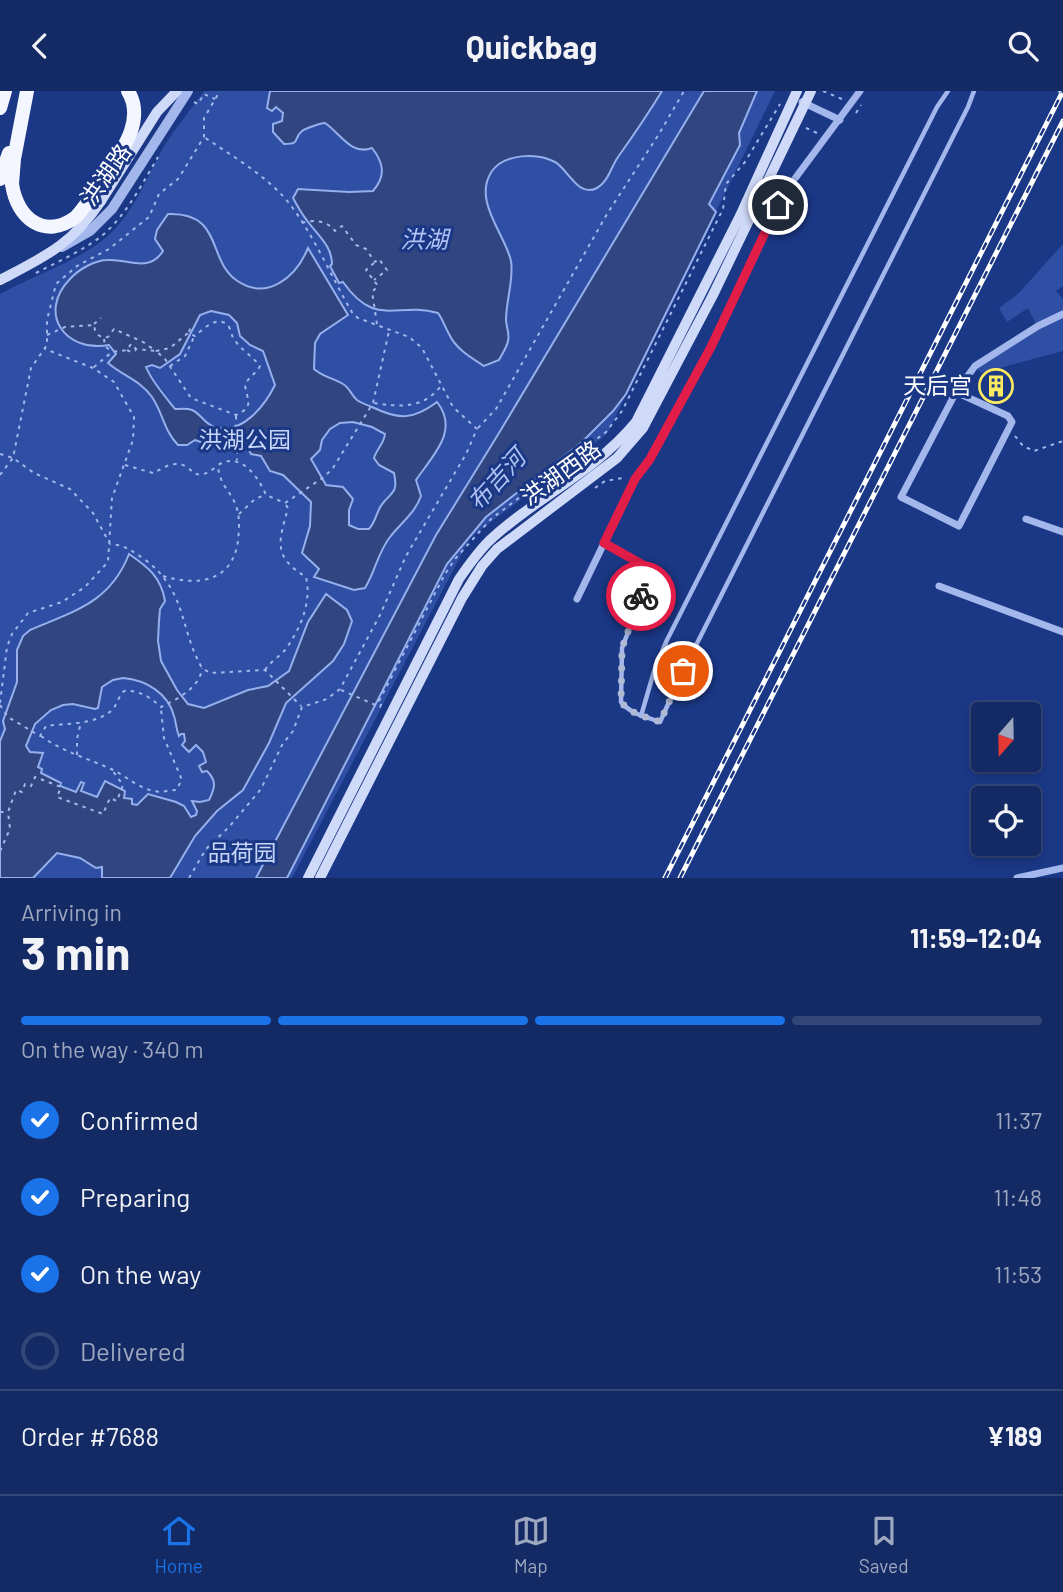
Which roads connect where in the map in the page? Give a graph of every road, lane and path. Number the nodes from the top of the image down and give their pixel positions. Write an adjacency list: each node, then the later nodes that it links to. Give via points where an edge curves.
1 (128, 91): 22 (highway, bridge, via 134,116 129,138 68,223 53,228 34,221 20,209)
2 (177, 91): 24 (main road, bridge, via 157,112 87,221)
3 (188, 91): 24 (street, 洪湖路, via 112,209 90,231)
4 (220, 91): 14 (path)
5 (684, 91): 49 (path, via 607,214 496,409)
6 (811, 91): 15 (main road, 洪湖西路)
7 (824, 91): 17 (path)
8 (860, 91): 18 (street)
9 (948, 91): 77 (lane, via 667,640)
10 (974, 91): 77 (lane, via 660,722)
11 (1058, 91): 13 (path, bridge)
12 (27, 92): 22 (highway)
13 (1063, 94)
14 (215, 99): 16 (path, via 204,94 198,104); 21 (path, via 204,118)
15 (795, 99): 18 (street); 73 (path, via 777,105 745,162 726,184 723,209 642,376 606,432 491,519 455,559 379,701 380,707); 89 (main road, 洪湖西路, via 636,422 593,465 489,542 467,569); 90 (main road, 洪湖西路, via 713,295 649,420 617,458 516,533 482,566 461,598)
16 (193, 101)
17 (845, 101)
18 (840, 120): 65 (street, via 785,192 711,347)
19 (804, 127): 20 (path)
20 (818, 134)
21 (204, 137): 23 (path, via 264,178); 35 (path, via 178,179 159,194 149,217 56,284)
22 (6, 182)
23 (302, 223): 25 (path, via 310,220 335,231 342,226); 32 (path, via 353,314)
24 (56, 251): 26 (main road, 洪湖路)
25 (376, 262): 27 (path, via 366,270); 27 (path, via 379,259 387,270)
26 (0, 280)
27 (374, 280): 32 (path, via 378,286 372,292)
28 (1063, 314): 46 (street, via 975,366)
29 (101, 319): 31 (path)
30 (192, 324): 34 (path)
31 (94, 325): 35 (path, via 65,327); 37 (path, via 95,332)
32 (377, 325): 33 (path)
33 (389, 329): 45 (path, via 422,348); 47 (path)
34 (188, 333): 36 (path); 41 (path, via 179,343)
35 (47, 335): 38 (path)
36 (195, 336): 43 (path, via 185,356); 48 (path, via 208,325 223,322 260,366 245,384 250,401 247,408)
37 (104, 337): 41 (path, via 114,328); 42 (path)
38 (44, 349): 44 (path); 53 (path, via 31,368)
39 (127, 349): 40 (path); 40 (path, via 131,344); 42 (path)
40 (136, 349): 41 (path)
41 (156, 351): 43 (path)
42 (112, 352): 44 (path)
43 (170, 366): 48 (path, via 191,398)
44 (93, 368): 55 (path, via 114,382 134,417)
45 (442, 385): 47 (path, via 433,396 412,406); 49 (path, via 453,407)
46 (956, 392): 50 (street, via 1008,415 1012,422); 50 (street, via 901,497 959,526)
47 (373, 403): 61 (path, via 333,468)
48 (236, 415): 54 (path)
49 (477, 429): 73 (path, via 406,556)
50 (1008, 433): 51 (path, via 1034,451)
51 (1063, 441)
52 (0, 454): 53 (path)
53 (13, 458): 57 (path); 66 (path, via 70,489 93,513)
54 (237, 461): 56 (path); 60 (path, via 260,481)
55 (125, 465): 56 (path, via 153,473 180,464 198,475); 66 (path, via 112,498)
56 (218, 465): 62 (path, via 219,479)
57 (0, 475)
58 (623, 478): 59 (path)
59 (596, 487)
60 (266, 495): 61 (path); 62 (path)
61 (285, 503): 72 (path, via 282,554 291,568 306,577 308,597 292,639)
62 (238, 515): 67 (path, via 234,555 220,573 195,582)
63 (1026, 519): 64 (street)
64 (1063, 532)
65 (604, 543): 69 (street); 77 (lane, via 652,570 622,648 621,702)
66 (110, 544): 67 (path, via 124,545); 74 (path, via 108,562 85,587 62,602 28,613 12,634)
67 (163, 576): 71 (path, via 170,583)
68 (939, 586): 70 (street)
69 (577, 599)
70 (1063, 632)
71 (202, 669): 72 (path, via 210,673); 75 (path, via 201,677 185,695)
72 (265, 670): 76 (path)
73 (340, 689): 76 (path)
74 (0, 704): 79 (path, via 9,717)
75 (161, 707): 78 (path, via 150,697 124,691 111,711); 81 (path, via 164,739 183,780 176,790 157,792 137,786)
76 (302, 707): 88 (path, via 261,789 206,849)
77 (641, 716)
78 (82, 721): 79 (path, via 46,726); 80 (path)
79 (40, 736): 80 (path)
80 (77, 756): 81 (path)
81 (112, 770): 83 (path, via 123,785 117,801 110,798 103,814 58,797 61,787)
82 (45, 774): 83 (path)
83 (43, 780): 85 (path, via 35,777 32,786 24,784 22,792 16,790)
84 (0, 812): 85 (path)
85 (8, 812): 86 (path, via 9,829)
86 (0, 851)
87 (1063, 868): 91 (street)
88 (189, 878)
89 (308, 878)
90 (320, 878)
91 (1017, 878)

